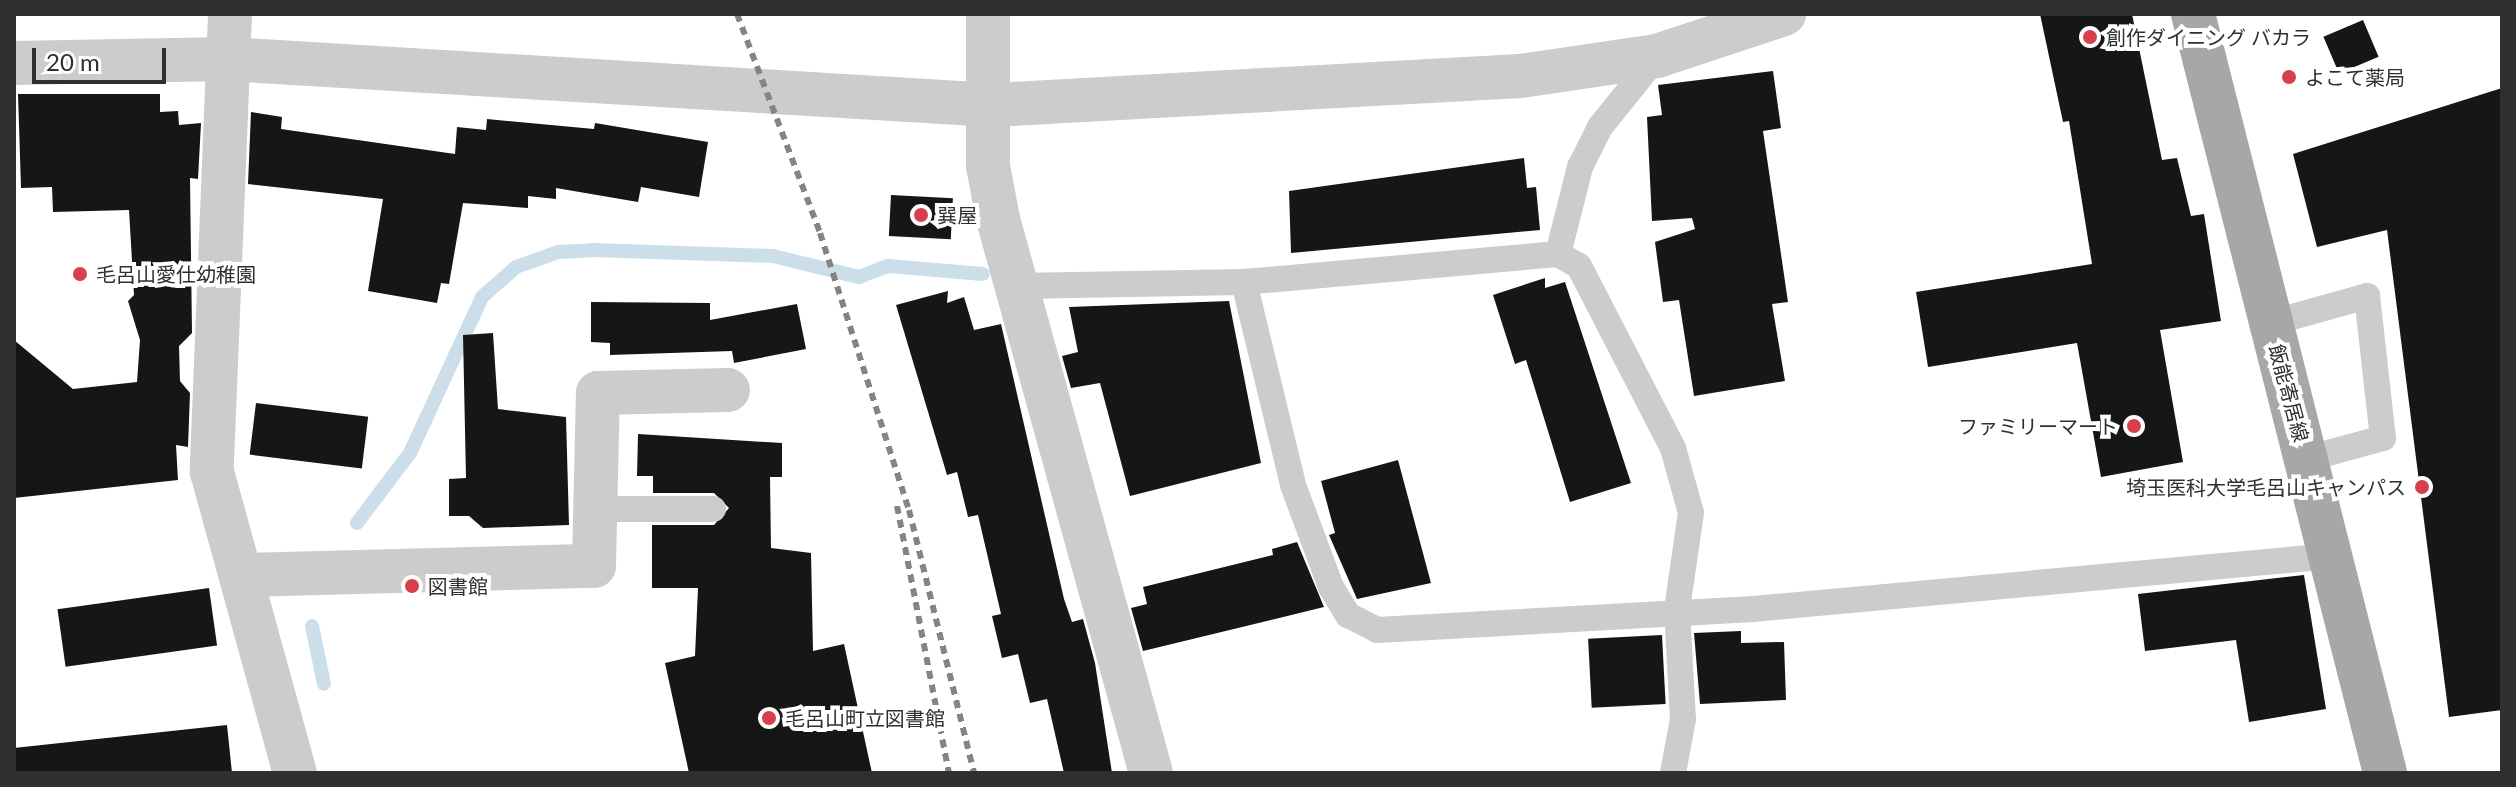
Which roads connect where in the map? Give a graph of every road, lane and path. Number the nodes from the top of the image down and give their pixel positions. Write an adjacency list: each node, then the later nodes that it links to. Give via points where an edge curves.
1 (230, 14): 6 (street)
2 (988, 14): 8 (street)
3 (1784, 14): 5 (street)
4 (2193, 14): 12 (main road, 飯能寄居線)
5 (1657, 56): 8 (street, via 1520,76); 9 (lane, via 1600,127 1580,167)
6 (227, 59): 7 (street); 8 (street); 18 (street, via 212,472)
7 (14, 63)
8 (993, 105): 11 (street, via 988,166)
9 (1558, 254): 10 (lane); 19 (lane, via 1579,266 1673,448 1691,513)
10 (1244, 282): 11 (lane); 19 (lane, via 1293,485 1348,615 1377,630 1415,633)
11 (1017, 286): 21 (street)
12 (2271, 323): 14 (main road, 飯能寄居線); 14 (lane, via 2367,296 2383,438)
13 (728, 390): 15 (street, via 598,393)
14 (2306, 459): 17 (main road, 飯能寄居線)
15 (597, 509): 16 (lane); 18 (street, via 594,566)
16 (713, 509)
17 (2331, 556): 19 (lane, via 2114,580); 23 (main road, 飯能寄居線)
18 (242, 575): 20 (street)
19 (1677, 609): 22 (lane, via 1683,719)
20 (295, 773)
21 (1151, 773)
22 (1673, 773)
23 (2385, 773)

